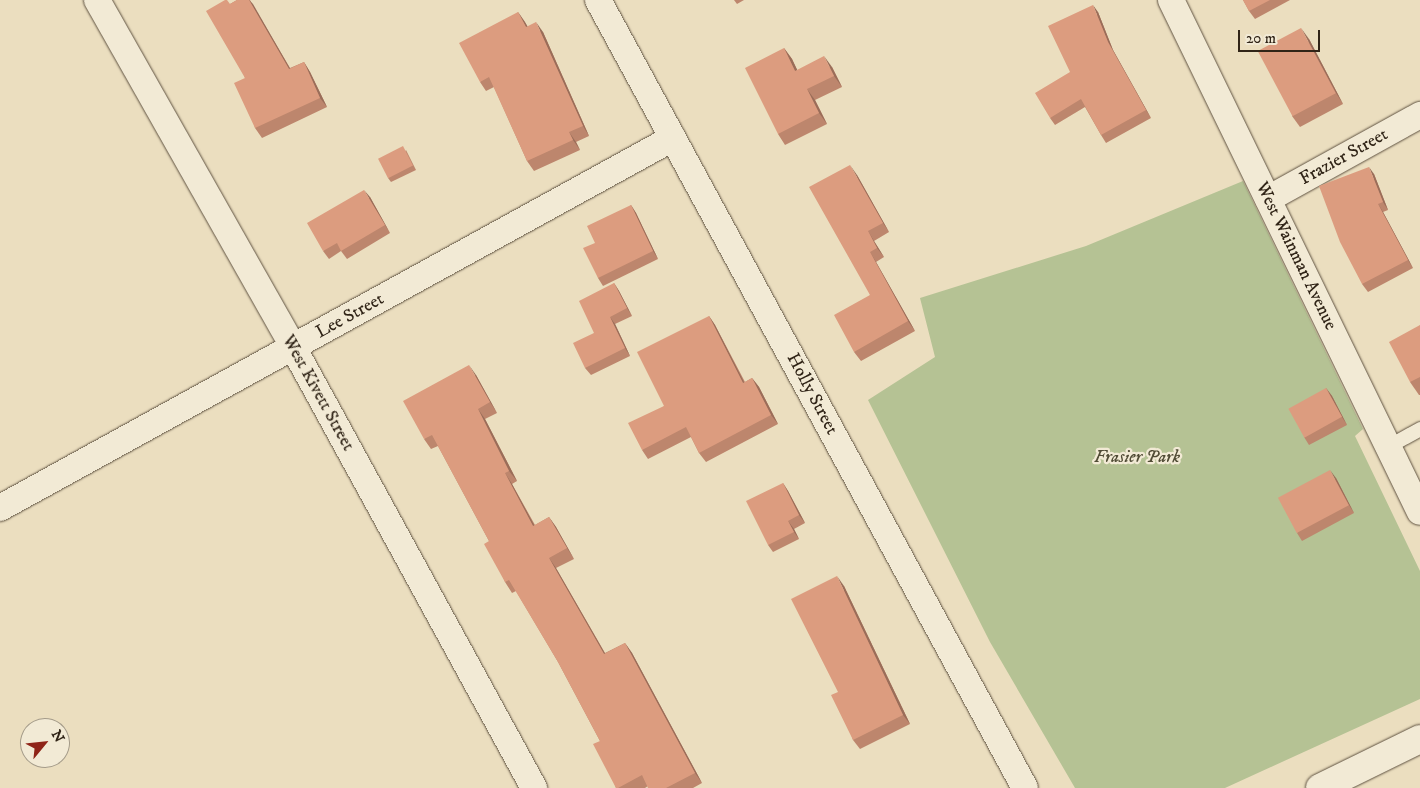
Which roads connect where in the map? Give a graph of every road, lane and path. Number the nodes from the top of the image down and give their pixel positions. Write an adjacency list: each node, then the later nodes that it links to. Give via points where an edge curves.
1 (97, 0): 7 (street, West Kivett Street)
2 (598, 0): 5 (street, Holly Street)
3 (1171, 0): 6 (street, West Wainman Avenue)
4 (1420, 114): 6 (street, Frazier Street)
5 (673, 138): 7 (street, Lee Street); 14 (street, Holly Street)
6 (1268, 199): 9 (street, West Wainman Avenue)
7 (293, 347): 10 (street, Lee Street); 13 (street, West Kivett Street)
8 (1420, 429): 9 (lane)
9 (1388, 447): 11 (street, West Wainman Avenue)
10 (0, 508)
11 (1420, 512)
12 (1420, 739): 15 (main road)
13 (534, 788)
14 (1025, 788)
15 (1320, 788)

